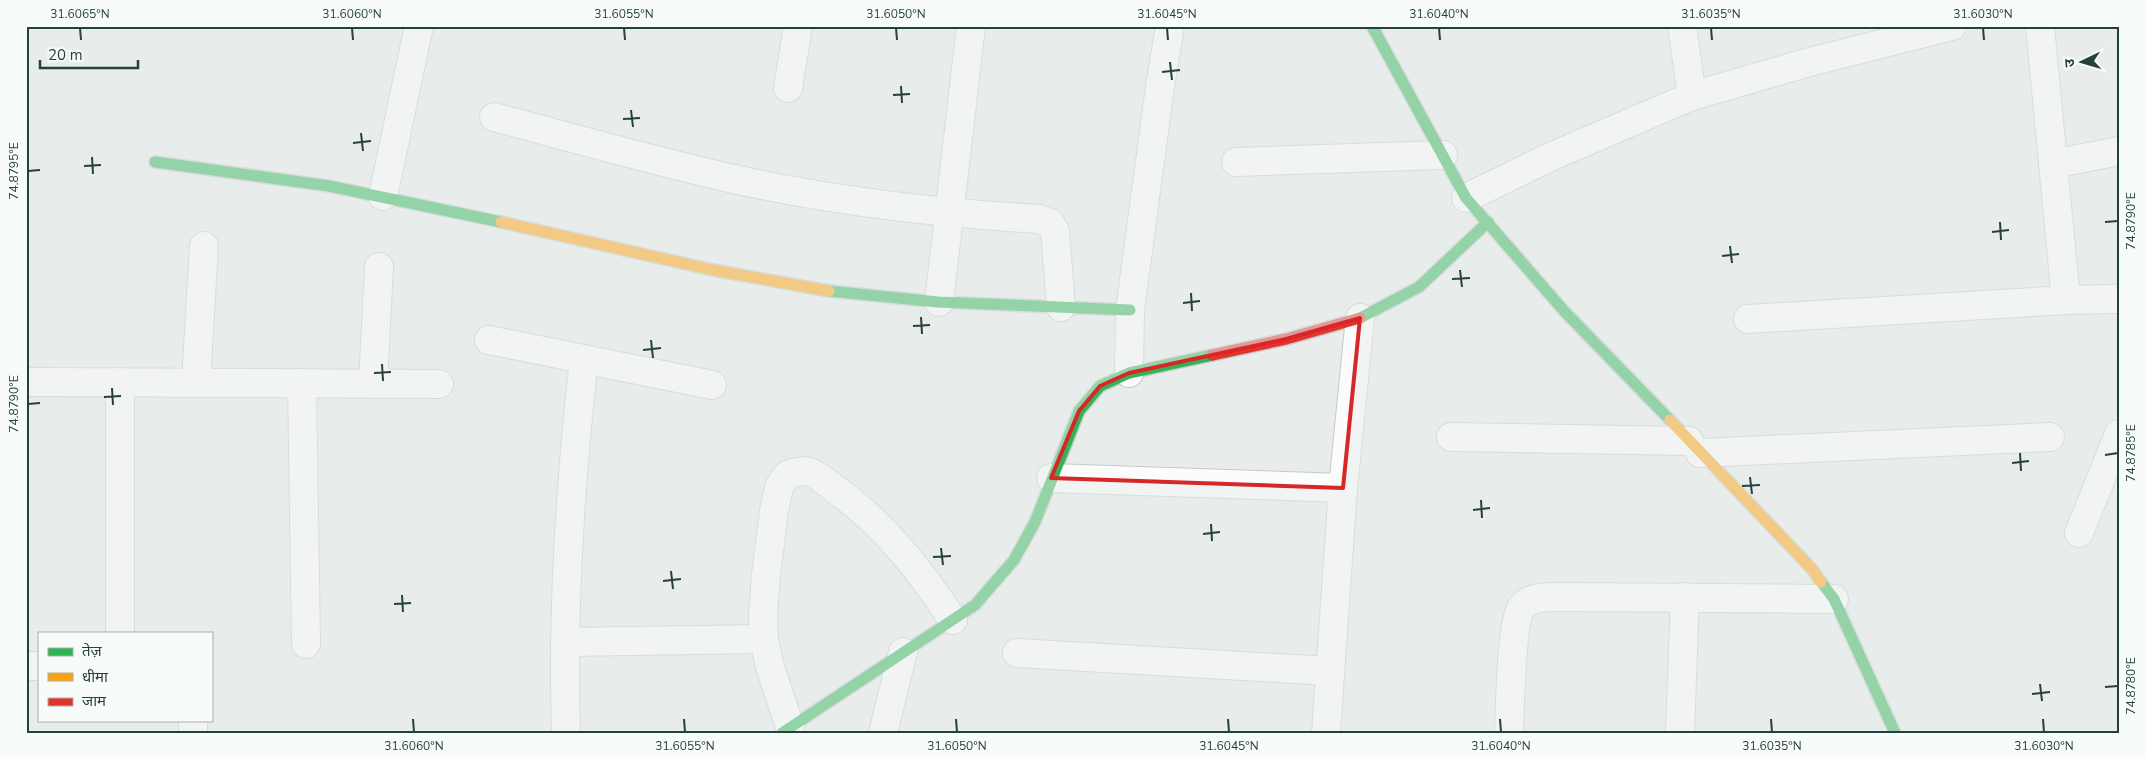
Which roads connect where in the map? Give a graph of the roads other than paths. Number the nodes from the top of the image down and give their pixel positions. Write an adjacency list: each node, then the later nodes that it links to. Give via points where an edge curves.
1 (419, 26): 17 (street)
2 (798, 26): 9 (street)
3 (971, 26): 19 (street)
4 (1170, 26): 27 (street)
5 (1372, 26): 13 (street)
6 (1682, 26): 10 (street)
7 (1952, 26): 10 (street)
8 (2040, 26): 16 (street)
9 (788, 88)
10 (1692, 96): 18 (street, via 1550,156)
11 (494, 117): 19 (street, via 743,181)
12 (2119, 151): 16 (street)
13 (1443, 155): 15 (street); 18 (street)
14 (155, 162): 17 (street)
15 (1236, 162)
16 (2053, 164): 24 (street)
17 (383, 196): 25 (street, via 711,269 824,290)
18 (1466, 198): 20 (street)
19 (948, 214): 25 (street); 26 (street, via 1039,219 1050,223 1055,232)
20 (1488, 222): 28 (street, via 1419,287); 43 (street, via 1565,312)
21 (204, 246): 35 (street)
22 (379, 267): 37 (street)
23 (2119, 299): 24 (street)
24 (2066, 300): 29 (street)
25 (939, 302): 26 (street)
26 (1061, 307): 27 (street)
27 (1130, 310): 32 (street)
28 (1360, 318): 32 (street, via 1286,339); 45 (street)
29 (1748, 319)
30 (489, 340): 31 (street)
31 (584, 359): 39 (street); 52 (street, via 572,471)
32 (1129, 373): 44 (street, via 1100,386 1079,411)
33 (26, 382): 34 (street)
34 (120, 382): 35 (street); 50 (street)
35 (196, 382): 36 (street)
36 (302, 383): 37 (street); 53 (street)
37 (373, 383): 38 (street)
38 (439, 384)
39 (712, 385)
40 (2119, 434): 46 (street)
41 (1451, 437): 43 (street)
42 (2050, 437): 43 (street)
43 (1695, 447): 48 (street, via 1812,569)
44 (1051, 478): 45 (street); 49 (street, via 1035,522 1014,560 976,605)
45 (1343, 488): 56 (street)
46 (2079, 533)
47 (1685, 597): 48 (street); 61 (street, via 1543,597 1527,602 1521,608 1516,627); 62 (street)
48 (1834, 599): 63 (street)
49 (953, 620): 51 (street, via 925,578 891,538 855,504 811,472 800,471 787,474 779,487 774,510 766,575); 54 (street)
50 (120, 631)
51 (764, 639): 52 (street); 57 (street)
52 (565, 642): 58 (street)
53 (306, 644)
54 (903, 652): 57 (street); 59 (street)
55 (1017, 654): 56 (street)
56 (1329, 671): 60 (street)
57 (786, 730)
58 (566, 733)
59 (884, 733)
60 (1326, 733)
61 (1509, 733)
62 (1680, 733)
63 (1895, 733)

